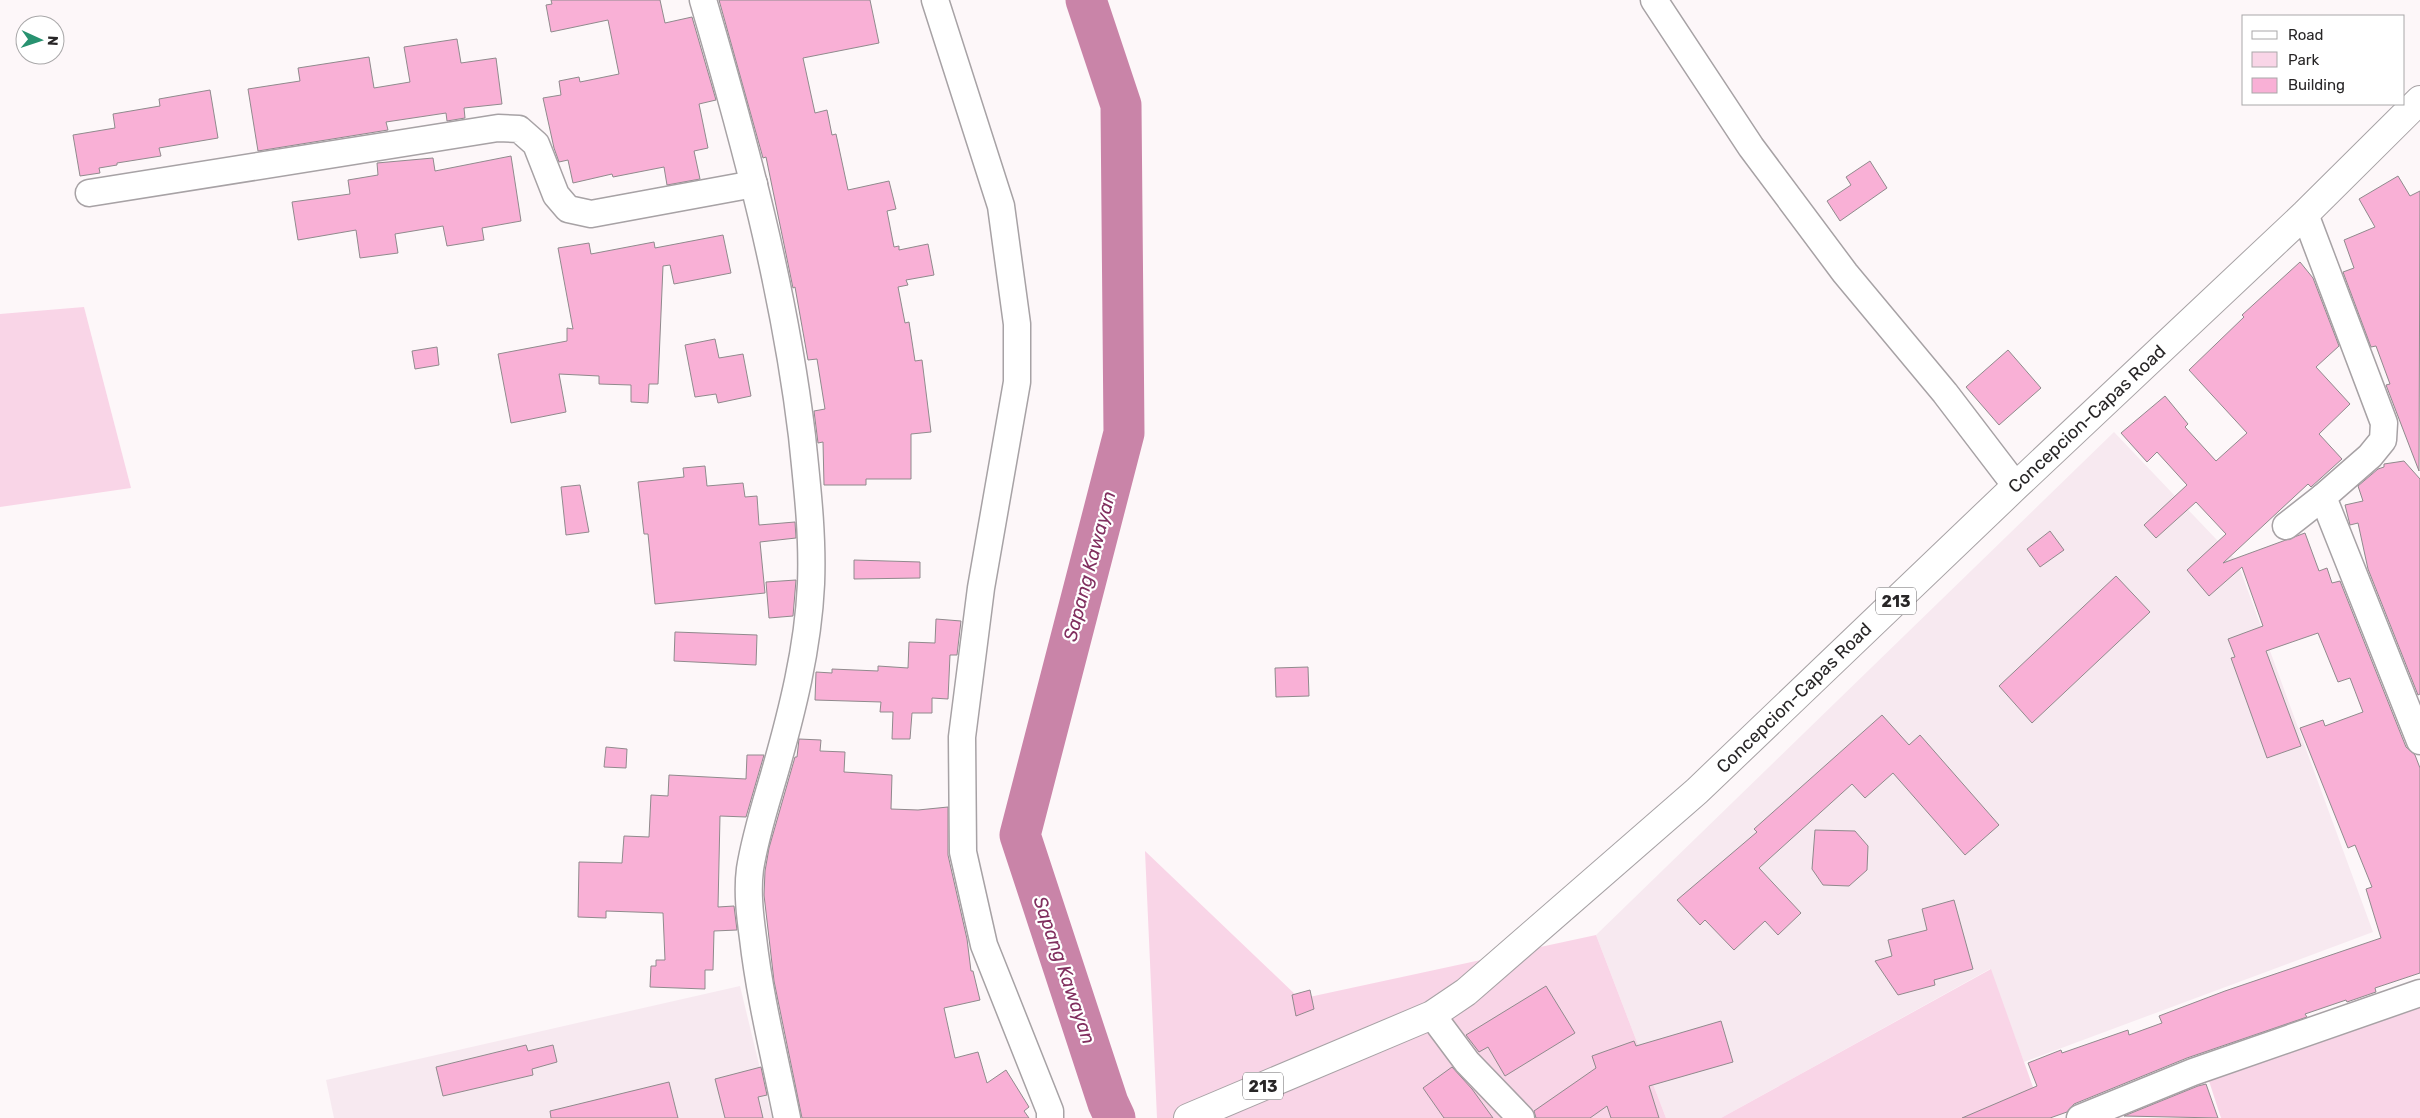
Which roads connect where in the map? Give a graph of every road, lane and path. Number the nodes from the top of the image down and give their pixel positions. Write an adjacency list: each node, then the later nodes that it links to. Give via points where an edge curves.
1 (703, 0): 5 (street)
2 (935, 0): 16 (street, via 1001,206 1017,324 1017,382 981,588 962,737 963,852 984,945 1029,1055)
3 (1654, 0): 8 (street, via 1751,147 1845,273 1945,393)
4 (2420, 100): 7 (main road, Concepcion-Capas Road / 213)
5 (754, 184): 6 (street, via 592,214 568,209 556,195 536,144 519,129 498,128); 15 (street, via 791,355 808,488 812,555 803,664 759,824 750,872 750,915 757,973)
6 (88, 193)
7 (2305, 214): 8 (main road, Concepcion-Capas Road / 213); 9 (street, via 2384,423 2383,440 2370,456)
8 (2016, 486): 14 (main road, Concepcion-Capas Road / 213, via 1697,790 1466,992)
9 (2323, 497): 10 (street); 11 (street)
10 (2286, 526)
11 (2413, 705): 12 (street)
12 (2420, 742)
13 (2420, 993): 19 (street, via 2193,1072)
14 (1432, 1014): 17 (main road, Concepcion-Capas Road / 213); 18 (street, via 1467,1062)
15 (787, 1118)
16 (1050, 1118)
17 (1188, 1118)
18 (1521, 1118)
19 (2080, 1118)

